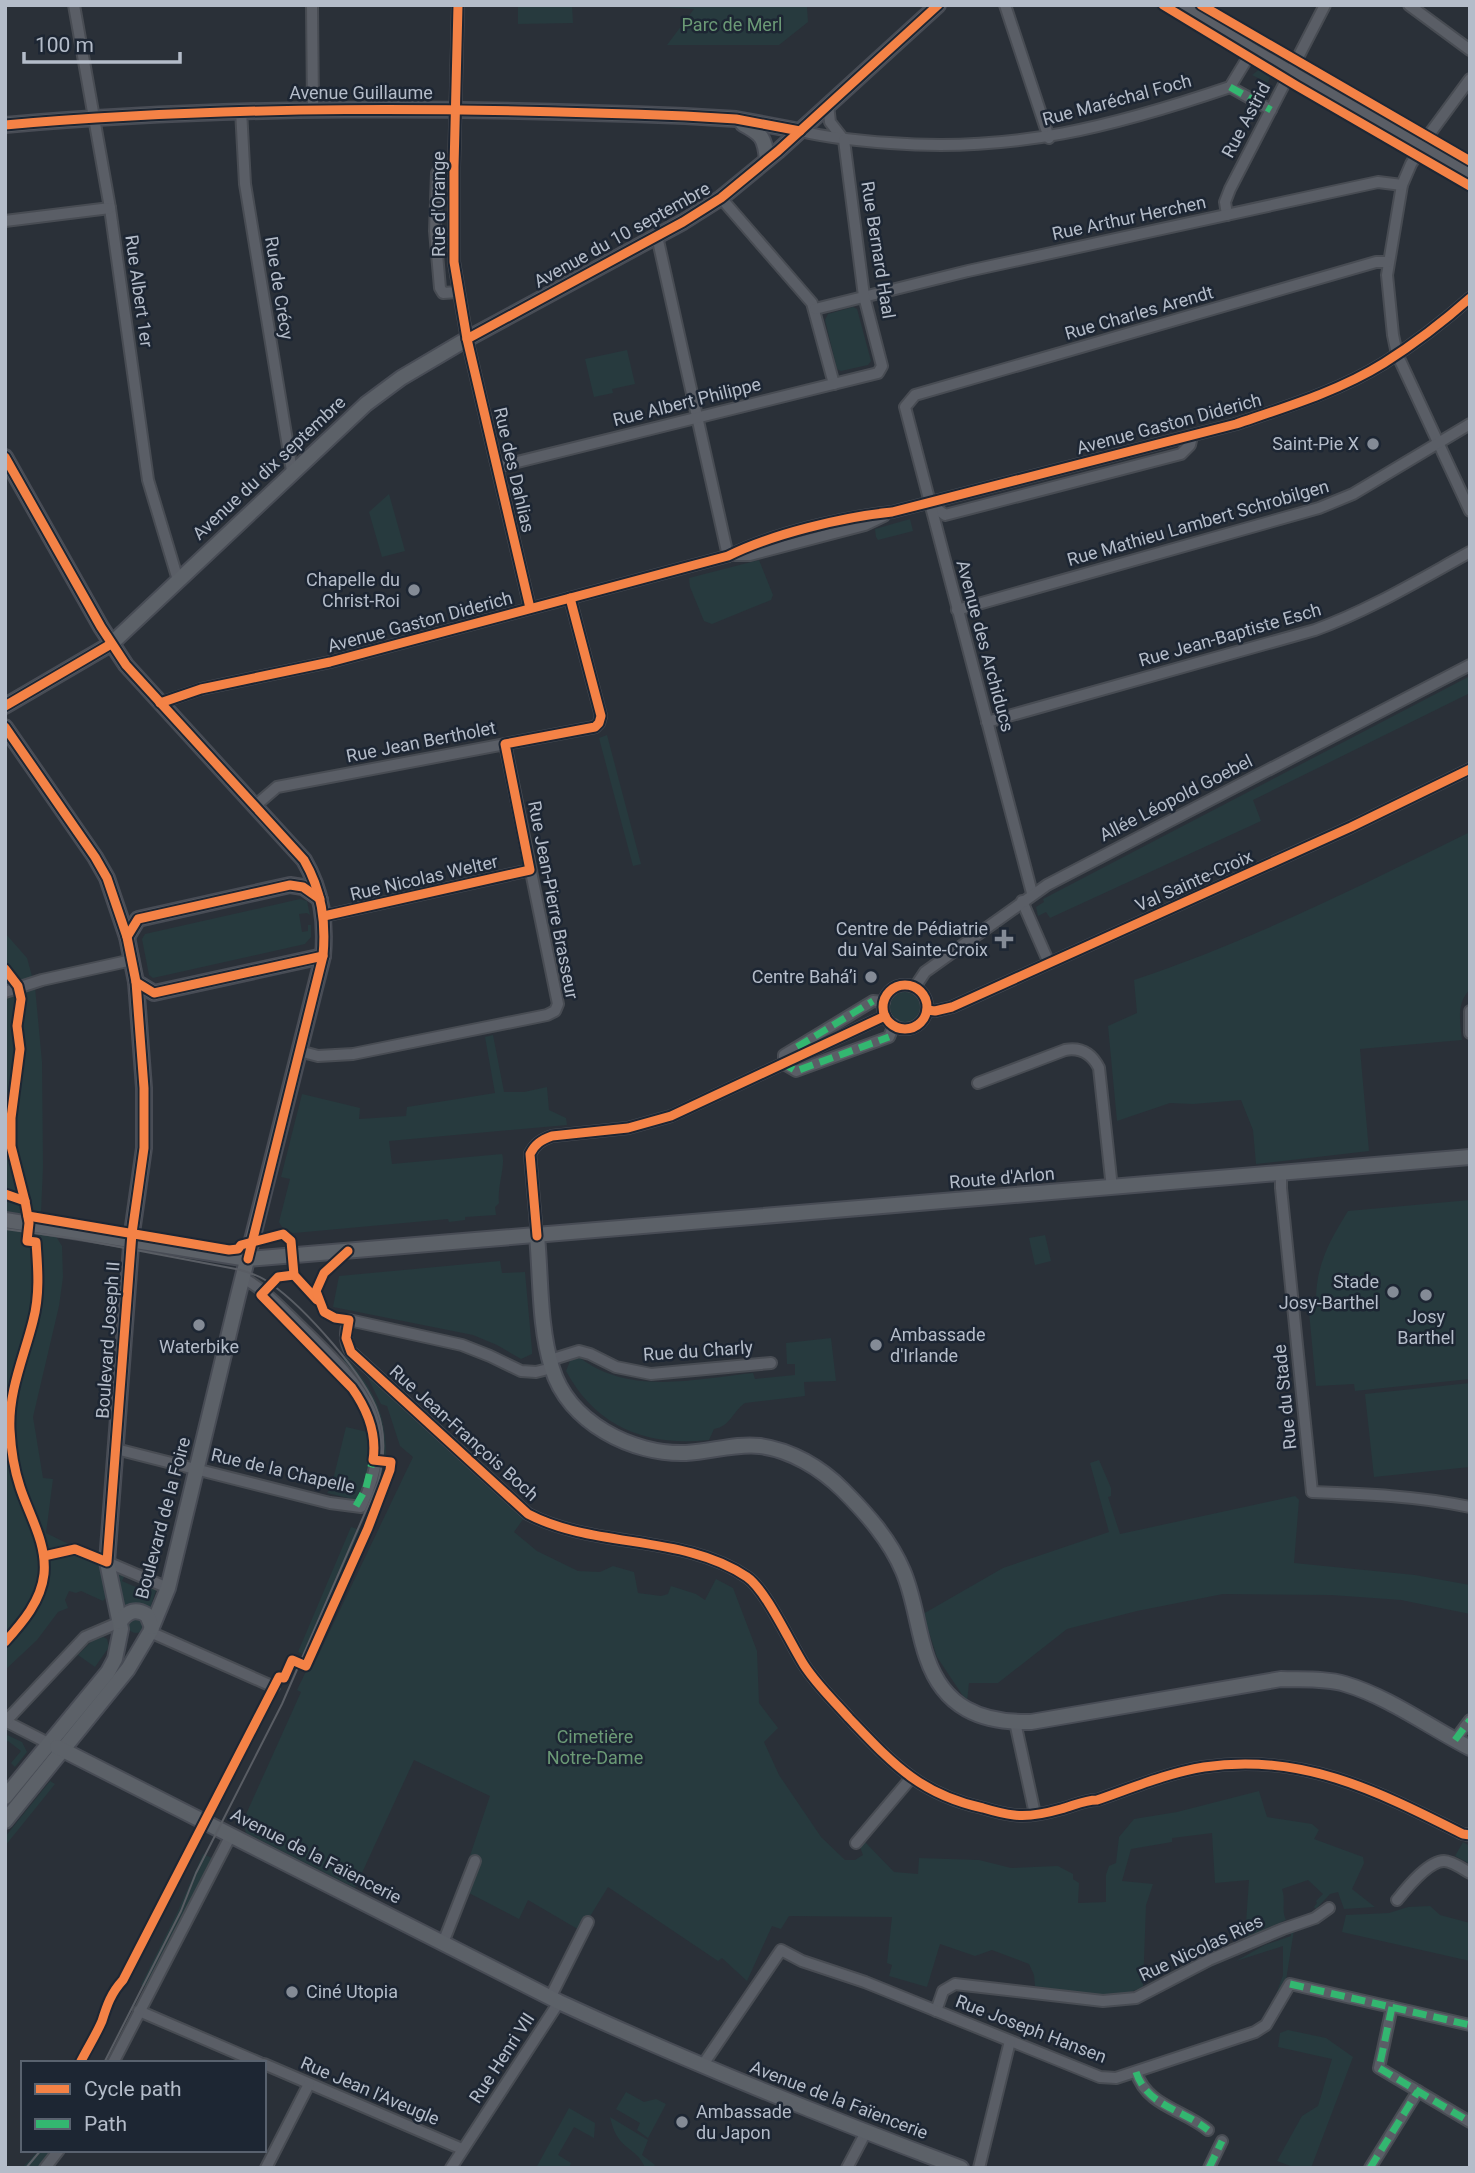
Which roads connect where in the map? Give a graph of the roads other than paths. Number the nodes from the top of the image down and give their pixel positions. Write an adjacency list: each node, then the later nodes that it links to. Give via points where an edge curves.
1 (74, 5): 19 (street, Rue Albert 1er)
2 (312, 5): 15 (street)
3 (458, 5): 16 (street, Rue d'Orange)
4 (939, 5): 14 (main road, Avenue du 10 septembre)
5 (1005, 5): 23 (street)
6 (1182, 5): 9 (street)
7 (1325, 5): 11 (street, Rue Astrid)
8 (1409, 5): 10 (street)
9 (1253, 50): 11 (street); 13 (street)
10 (1470, 50)
11 (1291, 71): 18 (street, Rue Astrid); 25 (street)
12 (1470, 79): 25 (street)
13 (1230, 87): 18 (street); 23 (street, Rue Maréchal Foch)
14 (828, 105): 22 (main road, Avenue du 10 septembre); 24 (street, via 830,122)
15 (313, 109): 16 (main road, Avenue Guillaume); 17 (main road, Avenue Guillaume)
16 (456, 109): 20 (main road, Avenue Guillaume); 27 (street, Rue d'Orange)
17 (242, 110): 19 (main road, Avenue Guillaume); 52 (street, Rue de Crécy, via 246,184)
18 (1271, 110): 32 (street, Rue Astrid, via 1230,189)
19 (96, 117): 21 (main road, Avenue Guillaume); 31 (street, Rue Albert 1er)
20 (736, 119): 22 (main road, Avenue Guillaume); 26 (main road, via 760,133)
21 (5, 125)
22 (800, 131): 24 (street, Rue Maréchal Foch); 26 (main road, Avenue du 10 septembre)
23 (1048, 138): 24 (street, Rue Maréchal Foch, via 953,146)
24 (844, 140): 37 (street, Rue Bernard Haal)
25 (1422, 146): 28 (street); 29 (street)
26 (768, 160): 30 (main road, Avenue du 10 septembre)
27 (454, 167): 36 (street, Rue d'Orange); 36 (street, Rue d'Orange, via 440,168 437,173 435,231 440,288 443,293)
28 (1470, 174)
29 (1402, 185): 32 (street, Rue Arthur Herchen, via 1378,182); 35 (street)
30 (721, 198): 34 (main road, Avenue du 10 septembre); 39 (street)
31 (110, 208): 33 (street); 60 (street, Rue Albert 1er, via 148,480)
32 (1227, 215): 37 (street, Rue Arthur Herchen)
33 (5, 221)
34 (657, 236): 40 (main road, Avenue du 10 septembre); 45 (street)
35 (1388, 262): 41 (street); 44 (street, Rue Charles Arendt, via 915,395)
36 (458, 292): 40 (street, Rue d'Orange)
37 (864, 296): 39 (street, Rue Arthur Herchen); 42 (street, Rue Bernard Haal)
38 (1470, 298): 41 (street, Avenue Gaston Diderich)
39 (815, 309): 43 (street)
40 (467, 339): 51 (street, Rue des Dahlias); 52 (main road, Avenue du dix septembre, via 366,404)
41 (1397, 354): 47 (street, Avenue Gaston Diderich, via 1342,384); 48 (street)
42 (882, 366): 43 (street, Rue Albert Philippe, via 878,373)
43 (834, 384): 45 (street, Rue Albert Philippe)
44 (905, 407): 56 (street, Avenue des Archiducs)
45 (698, 417): 51 (street, Rue Albert Philippe); 59 (street)
46 (1470, 425): 48 (street, Rue Mathieu Lambert Schrobilgen)
47 (1192, 436): 50 (street, Avenue Gaston Diderich); 53 (street, Avenue Gaston Diderich, via 1181,454)
48 (1438, 445): 57 (street); 63 (street, Rue Mathieu Lambert Schrobilgen, via 1353,494 1319,508)
49 (5, 457): 64 (main road, Boulevard de la Foire)
50 (1098, 460): 53 (street, Avenue Gaston Diderich); 54 (street, Avenue Gaston Diderich)
51 (497, 467): 62 (street, Rue des Dahlias)
52 (292, 471): 60 (main road, Avenue du dix septembre)
53 (1102, 474): 55 (street, Avenue Gaston Diderich)
54 (1012, 482): 55 (street); 56 (street, Avenue Gaston Diderich)
55 (1016, 497): 56 (street, Avenue Gaston Diderich, via 945,515)
56 (929, 503): 59 (street, Avenue Gaston Diderich, via 766,540); 63 (street, Avenue des Archiducs)
57 (1470, 511)
58 (1470, 552): 68 (street, Rue Jean-Baptiste Esch, via 1347,619)
59 (728, 556): 61 (street, Avenue Gaston Diderich)
60 (178, 580): 64 (main road, Avenue du dix septembre)
61 (570, 598): 62 (street, Avenue Gaston Diderich); 70 (street, Rue Jean Bertholet, via 595,690 599,723)
62 (530, 608): 66 (street, Avenue Gaston Diderich)
63 (957, 610): 68 (street, Avenue des Archiducs)
64 (111, 643): 66 (main road, Boulevard de la Foire); 67 (main road, Avenue du dix septembre)
65 (1470, 665): 74 (street, Allée Léopold Goebel)
66 (160, 703): 72 (main road, Boulevard de la Foire)
67 (5, 706)
68 (987, 722): 74 (street, Avenue des Archiducs)
69 (5, 727): 78 (main road, Boulevard Joseph II, via 95,857)
70 (505, 744): 72 (street, Rue Jean Bertholet, via 277,787); 73 (street, Rue Jean-Pierre Brasseur)
71 (1470, 769): 81 (street, Val Sainte-Croix)
72 (255, 806): 75 (main road, Boulevard de la Foire, via 304,860)
73 (530, 870): 77 (street, Rue Nicolas Welter); 91 (street, Rue Jean-Pierre Brasseur, via 558,1004 555,1011 353,1055 318,1056)
74 (1032, 893): 76 (street, Allée Léopold Goebel)
75 (320, 899): 77 (main road, Boulevard de la Foire); 78 (main road, via 303,887 290,885 138,919)
76 (1022, 901): 81 (street); 83 (street, Allée Léopold Goebel, via 925,972)
77 (324, 916): 79 (main road, Boulevard de la Foire)
78 (127, 937): 80 (main road, Boulevard Joseph II)
79 (323, 956): 82 (main road, via 154,993); 91 (main road, Boulevard de la Foire)
80 (132, 960): 82 (main road, Boulevard Joseph II); 84 (street)
81 (1049, 963): 86 (street, Val Sainte-Croix, via 945,1010)
82 (136, 982): 99 (main road, Boulevard Joseph II, via 144,1148)
83 (915, 987): 85 (street, Val Sainte-Croix, via 900,985); 86 (street, via 925,996)
84 (5, 992)
85 (884, 1002): 88 (street); 92 (street, Val Sainte-Croix, via 873,1001 784,1055)
86 (927, 1010): 89 (street, Val Sainte-Croix, via 925,1018 911,1028)
87 (1470, 1011): 90 (street)
88 (886, 1016): 89 (street); 92 (street, Val Sainte-Croix)
89 (894, 1026): 92 (street, Val Sainte-Croix, via 889,1037 808,1066 796,1070)
90 (1470, 1033)
91 (299, 1051): 100 (main road, Boulevard de la Foire)
92 (784, 1064): 98 (street, Val Sainte-Croix, via 661,1119 539,1142 530,1154)
93 (978, 1083): 96 (street, via 1072,1048 1089,1054 1099,1068)
94 (1470, 1157): 95 (main road, Route d'Arlon)
95 (1282, 1173): 96 (main road, Route d'Arlon); 107 (street, Rue du Stade, via 1312,1492 1395,1496)
96 (1112, 1188): 98 (main road, Route d'Arlon)
97 (5, 1220): 99 (main road, Route d'Arlon)
98 (537, 1236): 100 (main road, Route d'Arlon); 104 (main road)
99 (131, 1240): 100 (main road, Route d'Arlon); 105 (main road, Boulevard Joseph II)
100 (248, 1259): 101 (main road, Boulevard de la Foire)
101 (243, 1278): 106 (main road, Boulevard de la Foire); 106 (street, Rue de la Chapelle, via 266,1294 346,1372 368,1403 378,1454 374,1475 362,1507)
102 (349, 1320): 104 (street, Rue du Charly, via 463,1345 521,1371 537,1372); 120 (street, Rue Jean-François Boch, via 346,1338 351,1352 528,1514 562,1528 703,1556 750,1579 812,1678)
103 (771, 1363): 104 (street, Rue du Charly, via 651,1374 616,1367 579,1352)
104 (551, 1364): 115 (main road, via 572,1403 617,1438 654,1451 689,1453 747,1445 776,1450 819,1470 842,1489 892,1549 908,1584 927,1658 942,1688 981,1717)
105 (116, 1449): 106 (street, Rue de la Chapelle); 108 (main road, Boulevard Joseph II)
106 (203, 1472): 109 (main road, Boulevard de la Foire)
107 (1470, 1507)
108 (107, 1562): 109 (street); 110 (main road, Boulevard Joseph II)
109 (168, 1588): 111 (main road, Boulevard de la Foire)
110 (121, 1625): 111 (main road, via 135,1640); 111 (main road, via 129,1612 135,1611 147,1615); 114 (street, via 85,1637); 117 (main road, Boulevard Joseph II, via 108,1672)
111 (150, 1632): 112 (street); 119 (main road, Boulevard de la Foire, via 115,1687)
112 (274, 1687)
113 (1470, 1720): 116 (street)
114 (5, 1722): 117 (street)
115 (1015, 1722): 116 (main road, via 1280,1679 1317,1680 1344,1683); 123 (street)
116 (1455, 1740): 118 (main road)
117 (50, 1744): 119 (main road, Avenue de la Faïencerie); 122 (main road)
118 (1470, 1748)
119 (63, 1751): 121 (main road, Boulevard de la Foire); 126 (main road, Avenue de la Faïencerie)
120 (911, 1778): 123 (street, Rue Jean-François Boch, via 964,1804 1015,1815); 128 (street)
121 (27, 1796): 124 (main road, Boulevard de la Foire); 125 (main road, Boulevard de la Foire)
122 (5, 1799)
123 (1035, 1814): 127 (street, Rue Jean-François Boch, via 1206,1767 1280,1764 1389,1797)
124 (5, 1821)
125 (5, 1827)
126 (231, 1835): 134 (main road, Avenue de la Faïencerie); 137 (street)
127 (1470, 1835)
128 (856, 1843)
129 (475, 1861): 134 (street)
130 (1470, 1873): 131 (street, via 1439,1862 1412,1881)
131 (1397, 1900)
132 (1329, 1908): 138 (street, Rue Nicolas Ries, via 1315,1918 1209,1960 1136,1998 1103,2001 955,1984 943,1991)
133 (587, 1922): 135 (street)
134 (443, 1943): 135 (main road, Avenue de la Faïencerie)
135 (555, 2000): 144 (main road, Avenue de la Faïencerie); 152 (street, Rue Henri VII)
136 (1392, 2007): 139 (street); 145 (street, Rue Joseph Hansen, via 1290,1984 1266,2025 1255,2032); 147 (street, via 1379,2068)
137 (139, 2011): 141 (street); 142 (street, Rue Jean l'Aveugle)
138 (936, 2011): 140 (street, Rue Joseph Hansen); 144 (street, Rue Joseph Hansen, via 781,1951)
139 (1470, 2025)
140 (1010, 2041): 145 (street, Rue Joseph Hansen, via 1100,2077); 159 (street)
141 (114, 2061)
142 (255, 2061)
143 (266, 2066): 146 (street, Rue Jean l'Aveugle)
144 (702, 2066): 150 (main road, Avenue de la Faïencerie)
145 (1136, 2072): 149 (street, via 1149,2096)
146 (309, 2084): 152 (street, Rue Jean l'Aveugle); 155 (street)
147 (1418, 2091): 148 (street); 161 (street)
148 (1470, 2122)
149 (1208, 2130)
150 (866, 2132): 157 (street); 158 (main road, Avenue de la Faïencerie)
151 (1222, 2141): 160 (street)
152 (463, 2150): 156 (street, Rue Henri VII)
153 (58, 2152): 154 (street)
154 (46, 2168)
155 (266, 2168)
156 (451, 2168)
157 (847, 2168)
158 (961, 2168)
159 (979, 2168)
160 (1209, 2168)
161 (1370, 2168)

